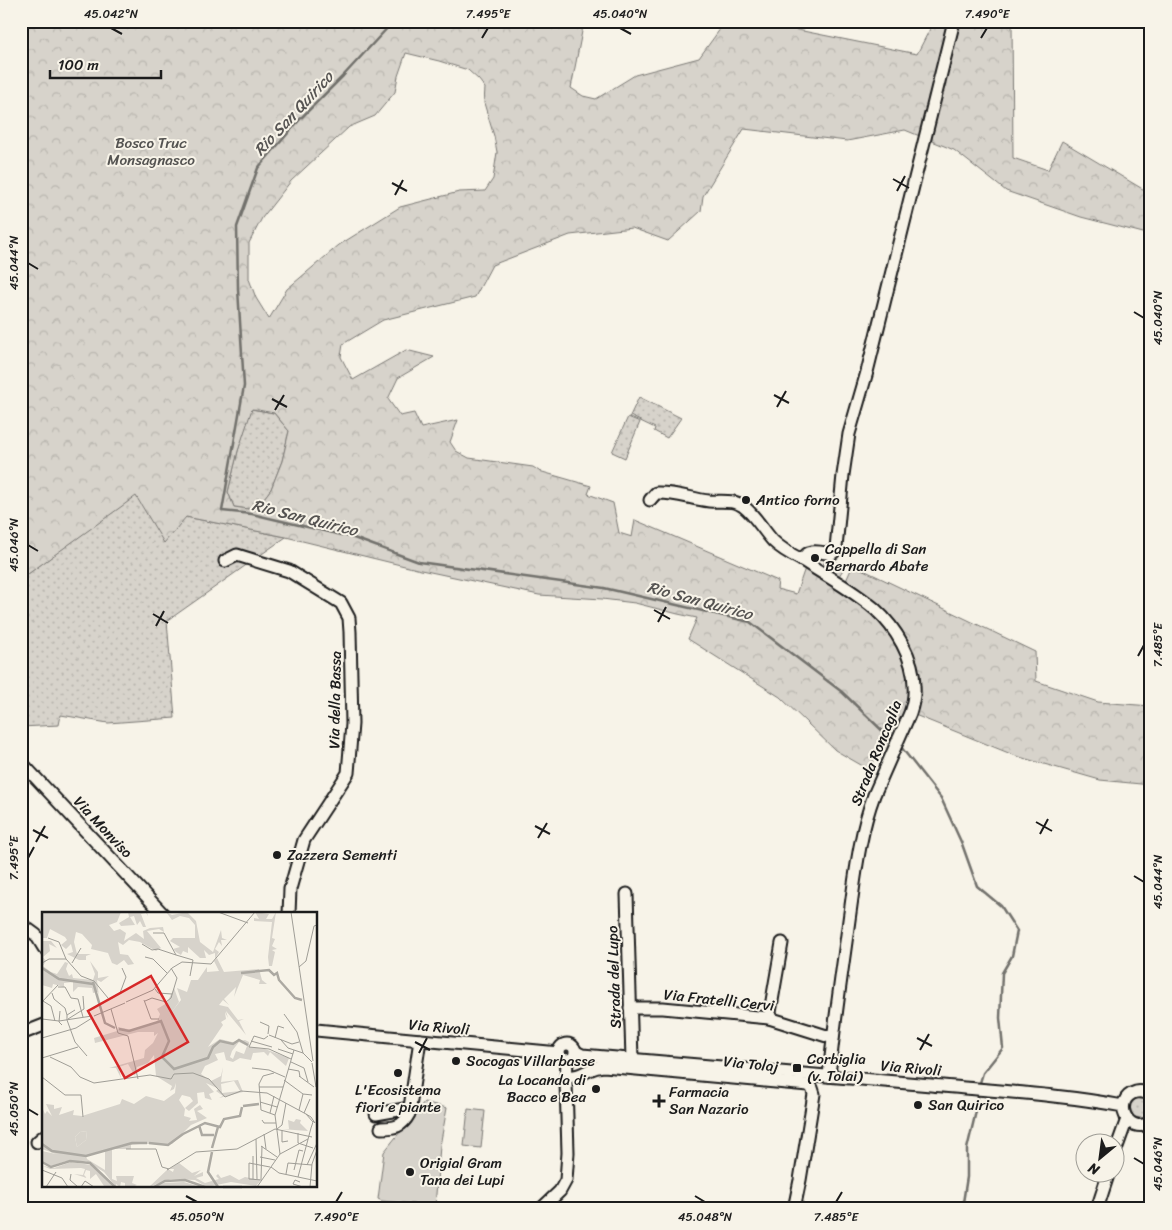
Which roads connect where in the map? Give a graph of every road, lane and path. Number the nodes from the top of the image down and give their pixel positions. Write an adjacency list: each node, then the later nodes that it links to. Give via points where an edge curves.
1 (954, 21): 3 (street, via 849,434 836,548 831,554 809,552)
2 (650, 500): 3 (street, Strada Roncaglia, via 656,493 675,493 742,505 774,542)
3 (802, 560): 17 (street, Strada Roncaglia, via 877,610 900,640 909,659 914,686 910,713 866,820)
4 (225, 561): 8 (street, Via della Bassa, via 238,554 289,571 341,603 349,618 352,724 348,773 304,840 290,889)
5 (21, 762): 7 (street, Via Monviso)
6 (626, 894): 12 (street, Strada del Lupo)
7 (161, 912)
8 (289, 912)
9 (21, 924): 11 (street, via 36,935)
10 (782, 943): 13 (street)
11 (42, 945)
12 (630, 1008): 13 (street, Via Fratelli Cervi); 20 (street, Strada del Lupo)
13 (769, 1018): 17 (street, Via Fratelli Cervi)
14 (42, 1026): 16 (street)
15 (318, 1030): 18 (street, Via Rivoli)
16 (21, 1034)
17 (833, 1038): 22 (street, Strada Roncaglia)
18 (420, 1040): 19 (street, Via Rivoli); 25 (street)
19 (567, 1055): 20 (street, Via Rivoli); 21 (street)
20 (632, 1059): 22 (street, Via Rivoli)
21 (566, 1076): 32 (street, via 566,1180 560,1191); 33 (street, Via Tolaj, via 579,1076 590,1068 604,1066 808,1085 814,1094)
22 (829, 1076): 24 (street, Via Rivoli, via 1047,1094)
23 (1151, 1095): 24 (street, via 1134,1093)
24 (1123, 1106): 27 (street)
25 (410, 1108): 26 (street); 29 (street, via 407,1118 398,1126)
26 (376, 1114)
27 (1127, 1119): 28 (street, via 1142,1126); 30 (street)
28 (1151, 1122)
29 (381, 1128)
30 (1122, 1132)
31 (1106, 1182): 34 (street)
32 (541, 1209)
33 (794, 1209)
34 (1097, 1209)

